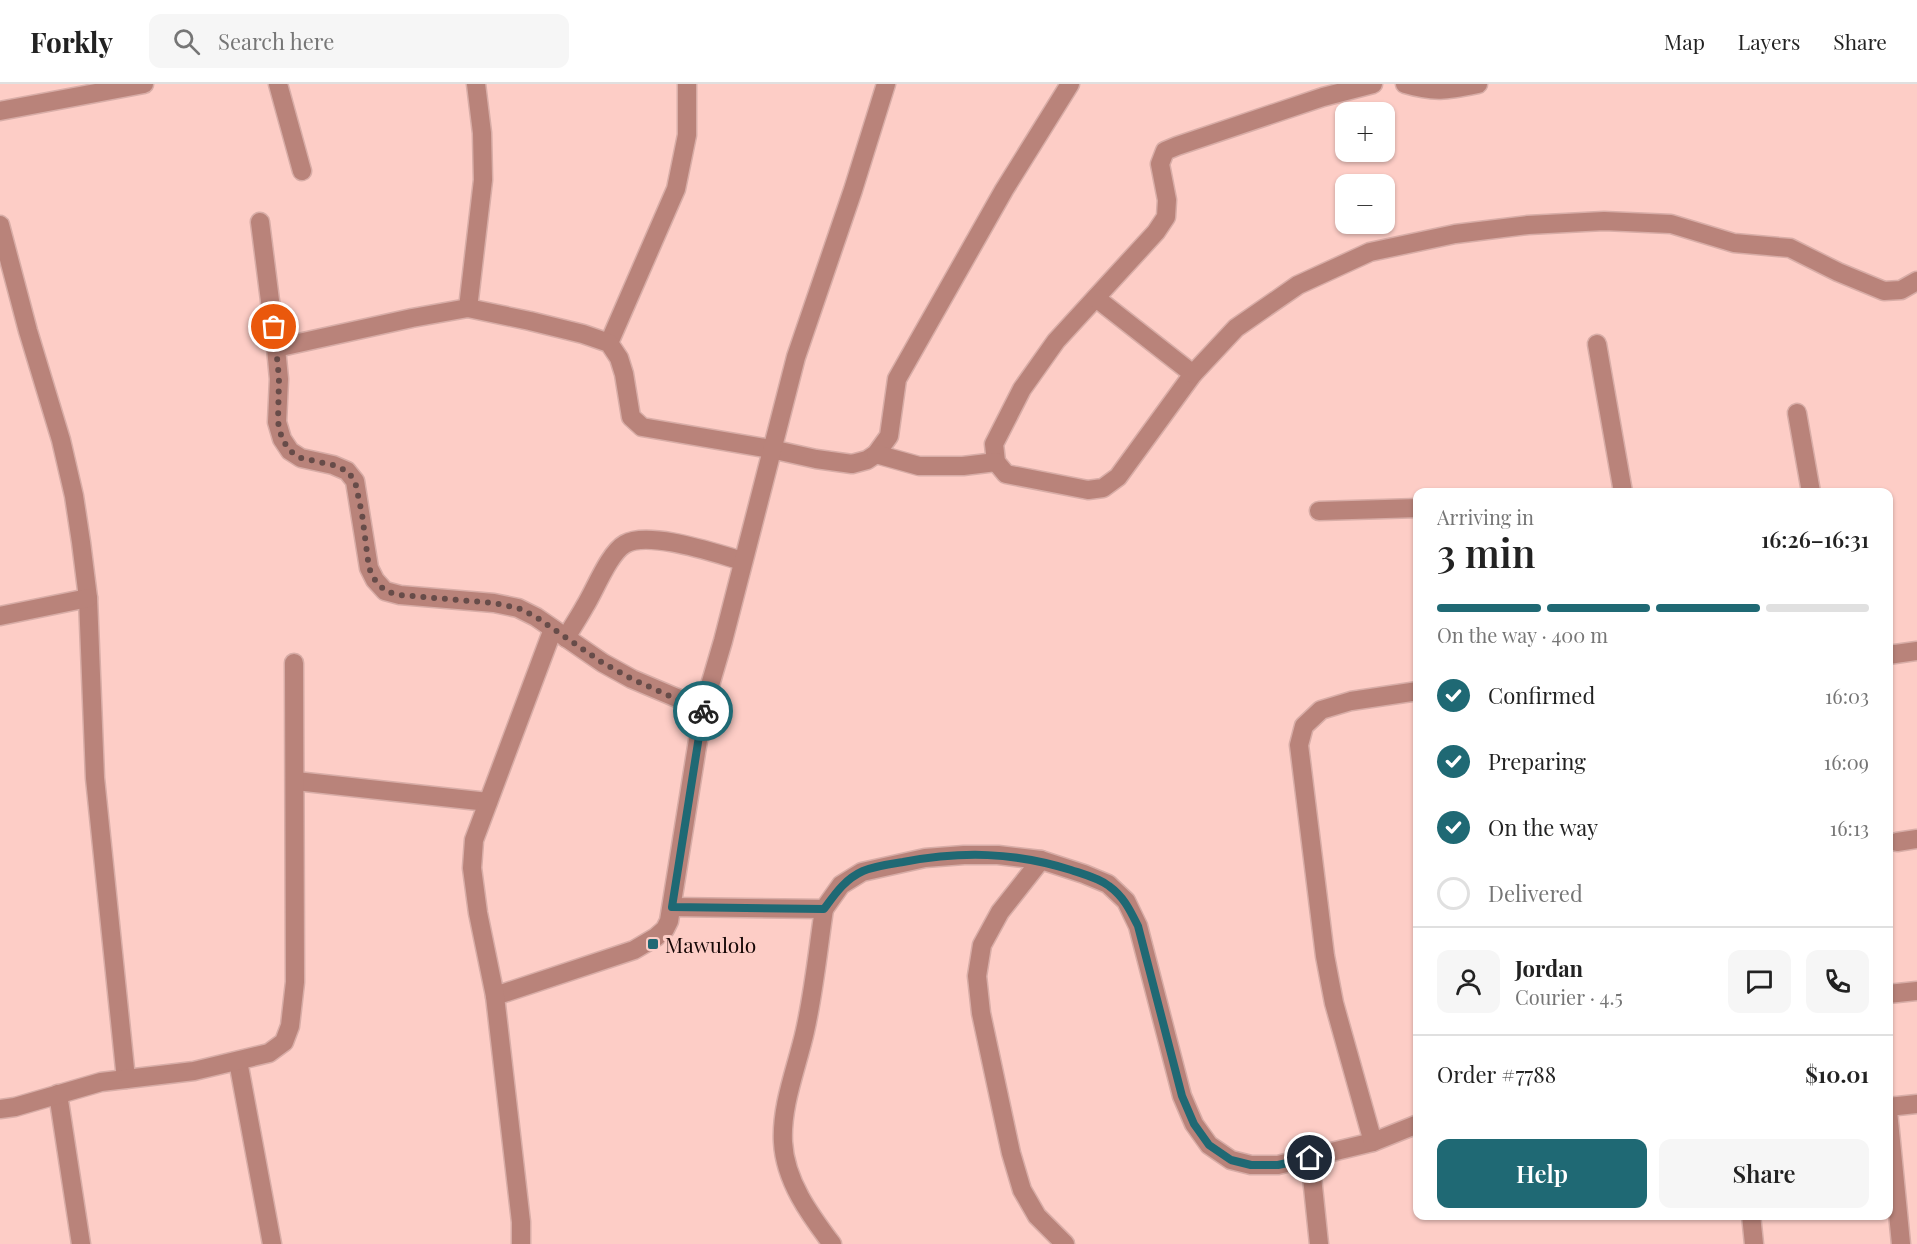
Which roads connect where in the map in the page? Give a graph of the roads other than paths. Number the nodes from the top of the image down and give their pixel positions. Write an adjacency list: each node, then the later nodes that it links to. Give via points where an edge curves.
1 (144, 84): 10 (street)
2 (278, 84): 11 (street)
3 (476, 84): 16 (street, via 483,180)
4 (687, 84): 17 (street, via 687,135 676,189)
5 (886, 84): 22 (street, via 796,357)
6 (1070, 84): 23 (street, via 1004,190 897,379 888,436)
7 (1373, 84): 15 (street, via 1323,97 1165,152 1160,165 1166,217)
8 (1405, 84): 9 (street, via 1425,90 1448,90)
9 (1478, 84)
10 (0, 111)
11 (302, 171)
12 (260, 222): 19 (street)
13 (0, 225): 30 (street, via 61,440)
14 (1917, 281): 20 (street, via 1901,290 1884,291 1790,249 1734,243 1671,224 1604,221 1486,230 1370,252 1298,285 1236,328)
15 (1096, 298): 20 (street); 24 (street, via 1056,341 1022,389 994,444)
16 (468, 308): 17 (street, via 541,323); 19 (street)
17 (609, 343): 22 (street, via 619,358 631,417 642,427)
18 (1597, 344): 25 (street)
19 (276, 348): 32 (street, via 282,439 301,458 333,465 347,471 355,481 369,568 385,591 502,604 536,617)
20 (1193, 374): 24 (street, via 1118,477 1103,488 1088,490 1006,474)
21 (1797, 413): 26 (street)
22 (771, 449): 23 (street, via 852,464); 29 (street)
23 (876, 454): 24 (street, via 919,466)
24 (996, 462)
25 (1622, 488)
26 (1810, 488)
27 (1413, 508): 28 (street)
28 (1319, 511)
29 (743, 561): 32 (street, via 676,543 648,539 625,543 610,560 586,606); 37 (street)
30 (88, 598): 31 (street); 49 (street, via 95,778)
31 (0, 616)
32 (559, 633): 37 (street, via 632,679); 39 (street)
33 (1917, 651): 34 (street)
34 (1893, 654)
35 (294, 663): 38 (street)
36 (1413, 692): 55 (street, via 1321,710 1304,726 1299,745 1325,957)
37 (703, 710): 43 (street)
38 (296, 781): 39 (street); 48 (street, via 295,982 290,1026 284,1042 269,1053)
39 (488, 802): 47 (street, via 474,840 472,868)
40 (1917, 839): 41 (street)
41 (1897, 842)
42 (1041, 860): 44 (street, via 964,855 892,864 862,872 841,885); 57 (street, via 1108,884 1126,901 1138,926 1182,1096 1194,1124 1209,1145 1231,1160 1251,1165 1278,1165); 63 (street, via 1000,912 982,945 977,976 981,1013 1022,1190 1037,1216)
43 (672, 907): 44 (street); 47 (street, via 664,929 634,950)
44 (824, 909): 62 (street, via 805,1029 784,1113 783,1143 789,1172 801,1199)
45 (1917, 991): 46 (street)
46 (1893, 993)
47 (495, 996): 61 (street)
48 (238, 1061): 49 (street); 60 (street)
49 (126, 1079): 50 (street)
50 (58, 1094): 53 (street); 59 (street)
51 (1917, 1104): 52 (street)
52 (1893, 1108)
53 (0, 1109)
54 (1413, 1126): 55 (street)
55 (1373, 1142): 57 (street)
56 (1893, 1157): 66 (street)
57 (1310, 1158): 64 (street)
58 (1752, 1220): 65 (street)
59 (81, 1244)
60 (272, 1244)
61 (521, 1244)
62 (832, 1244)
63 (1065, 1244)
64 (1319, 1244)
65 (1754, 1244)
66 (1902, 1244)

